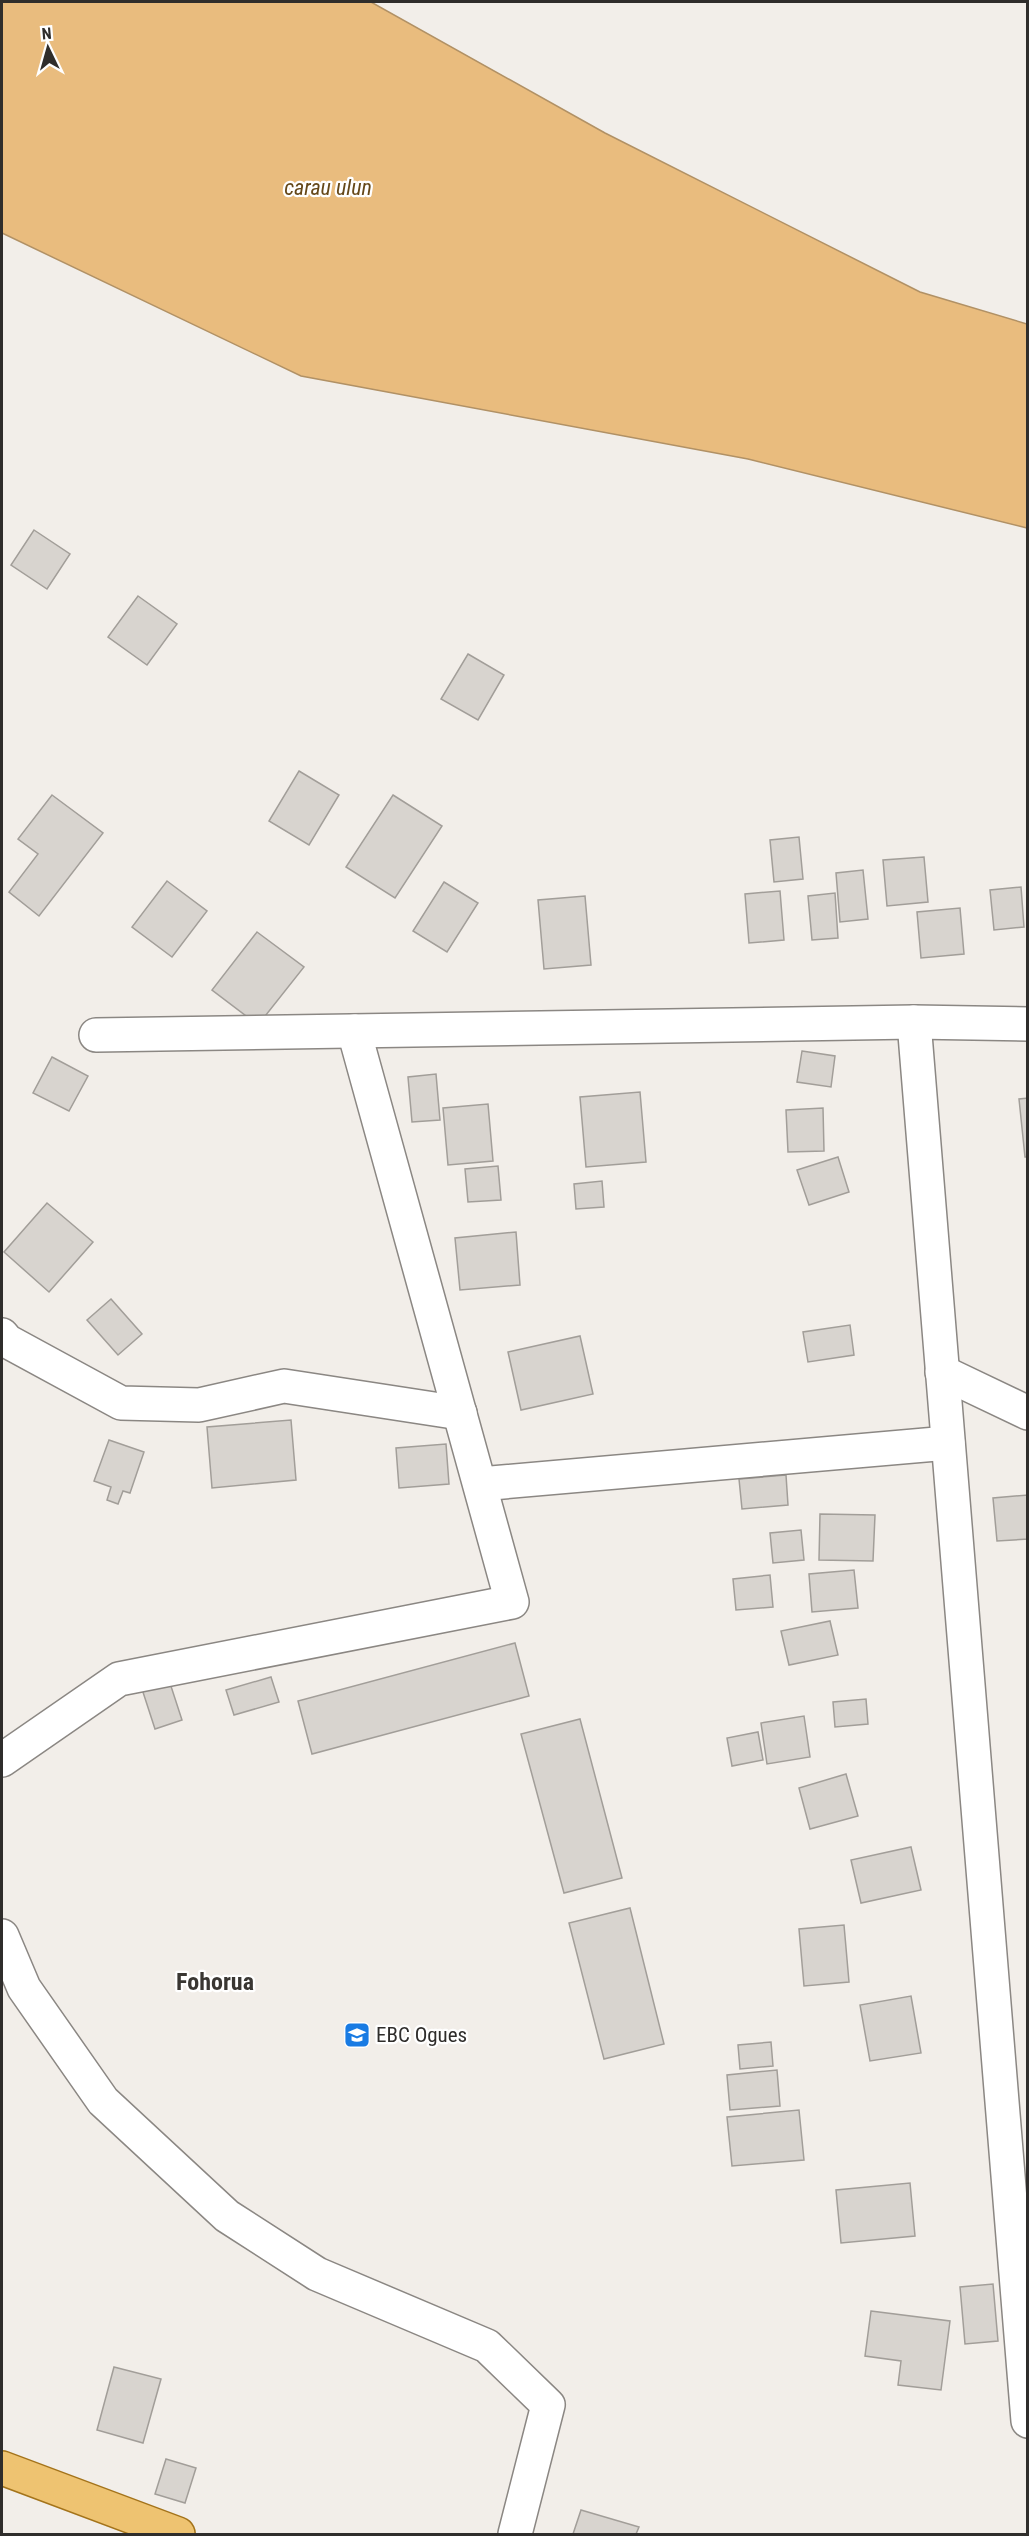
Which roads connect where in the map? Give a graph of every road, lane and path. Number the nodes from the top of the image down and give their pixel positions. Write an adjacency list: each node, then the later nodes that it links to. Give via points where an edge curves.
1 (914, 1022): 2 (street); 3 (street); 6 (street)
2 (1028, 1024)
3 (354, 1031): 4 (street); 7 (street)
4 (96, 1035)
5 (2, 1335): 7 (street, via 121,1403 199,1404 284,1386)
6 (942, 1372): 8 (street); 9 (street)
7 (460, 1413): 10 (street)
8 (1028, 1413)
9 (948, 1443): 10 (street); 13 (street)
10 (480, 1484): 11 (street, via 512,1602 119,1679)
11 (2, 1760)
12 (2, 1936): 16 (street, via 24,1988 103,2101 227,2216 317,2274 487,2346 548,2405)
13 (1028, 2421)
14 (2, 2468): 15 (main road)
15 (178, 2535)
16 (515, 2535)

